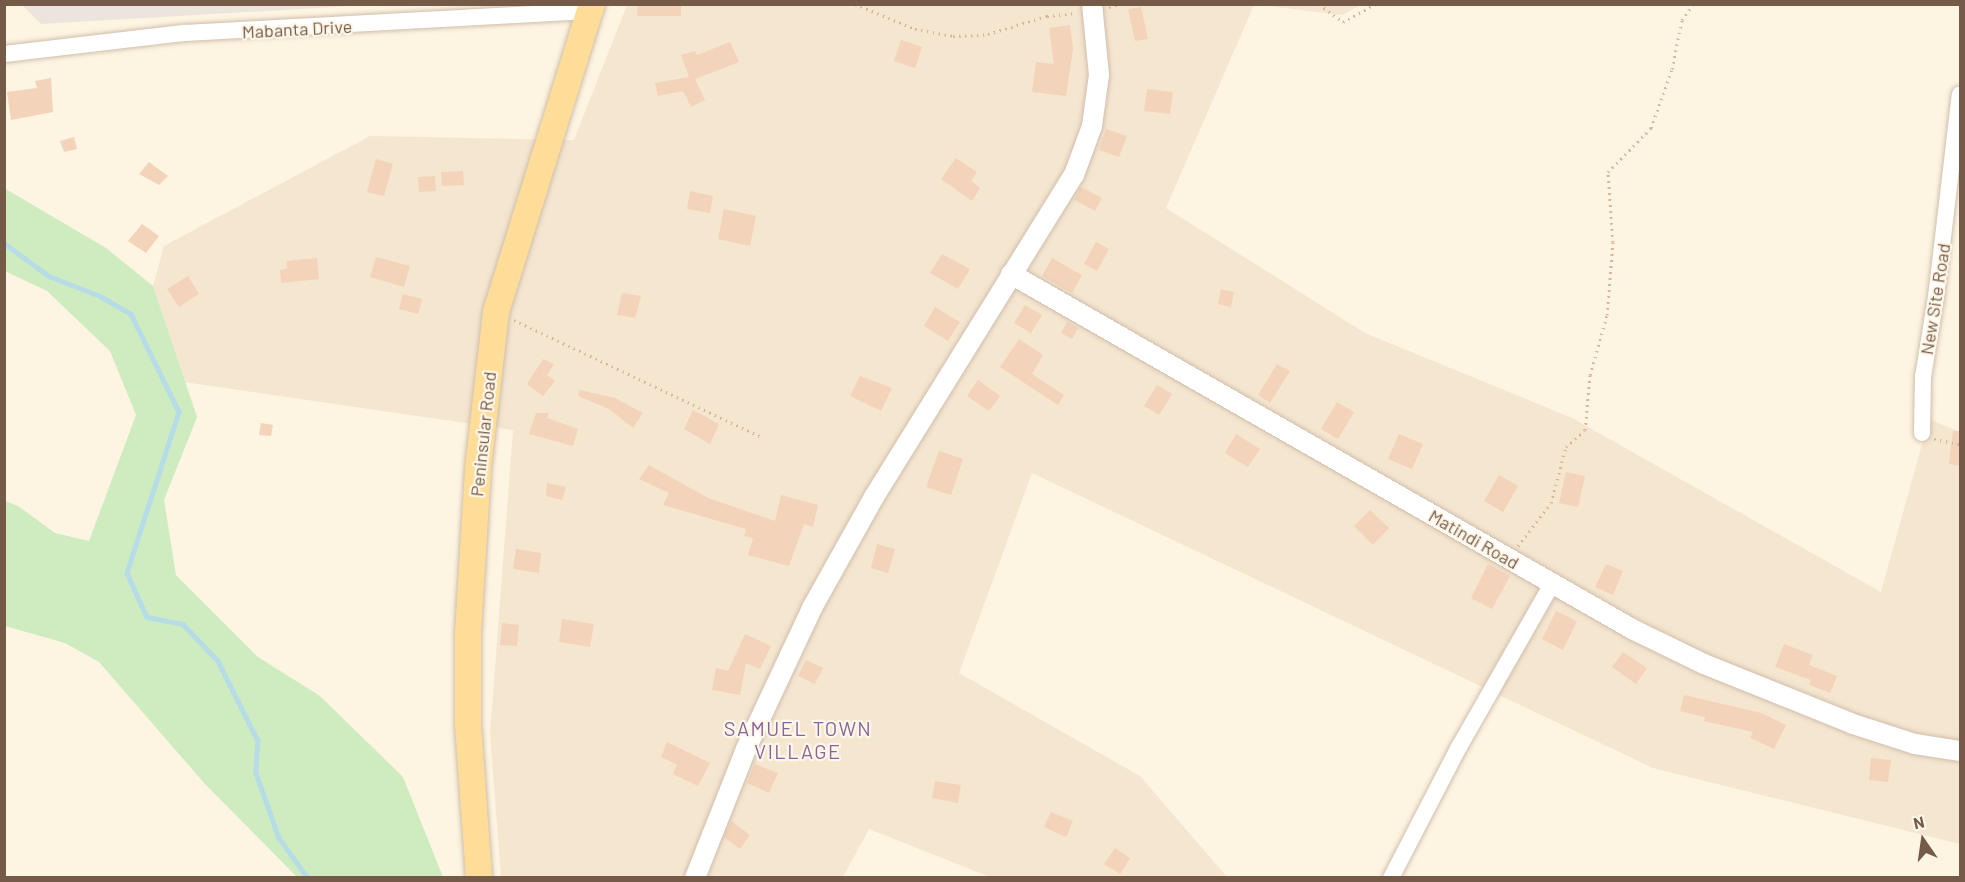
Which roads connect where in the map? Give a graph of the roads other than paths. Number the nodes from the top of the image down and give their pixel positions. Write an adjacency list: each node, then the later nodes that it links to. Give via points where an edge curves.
1 (591, 8): 3 (street, Mabanta Drive, via 183,33); 9 (main road, Peninsular Road, via 496,312 477,480 468,633 468,723)
2 (1093, 8): 5 (street, via 1099,75 1092,126 1074,174)
3 (4, 54)
4 (1960, 94): 6 (street, New Site Road, via 1938,286 1923,377)
5 (1011, 274): 7 (street, Matindi Road); 10 (street, via 874,497 812,608 746,749)
6 (1922, 433)
7 (1552, 584): 8 (street, Matindi Road, via 1632,629 1791,700 1915,744); 11 (street, via 1459,747)
8 (1960, 751)
9 (479, 878)
10 (694, 878)
11 (1391, 878)

